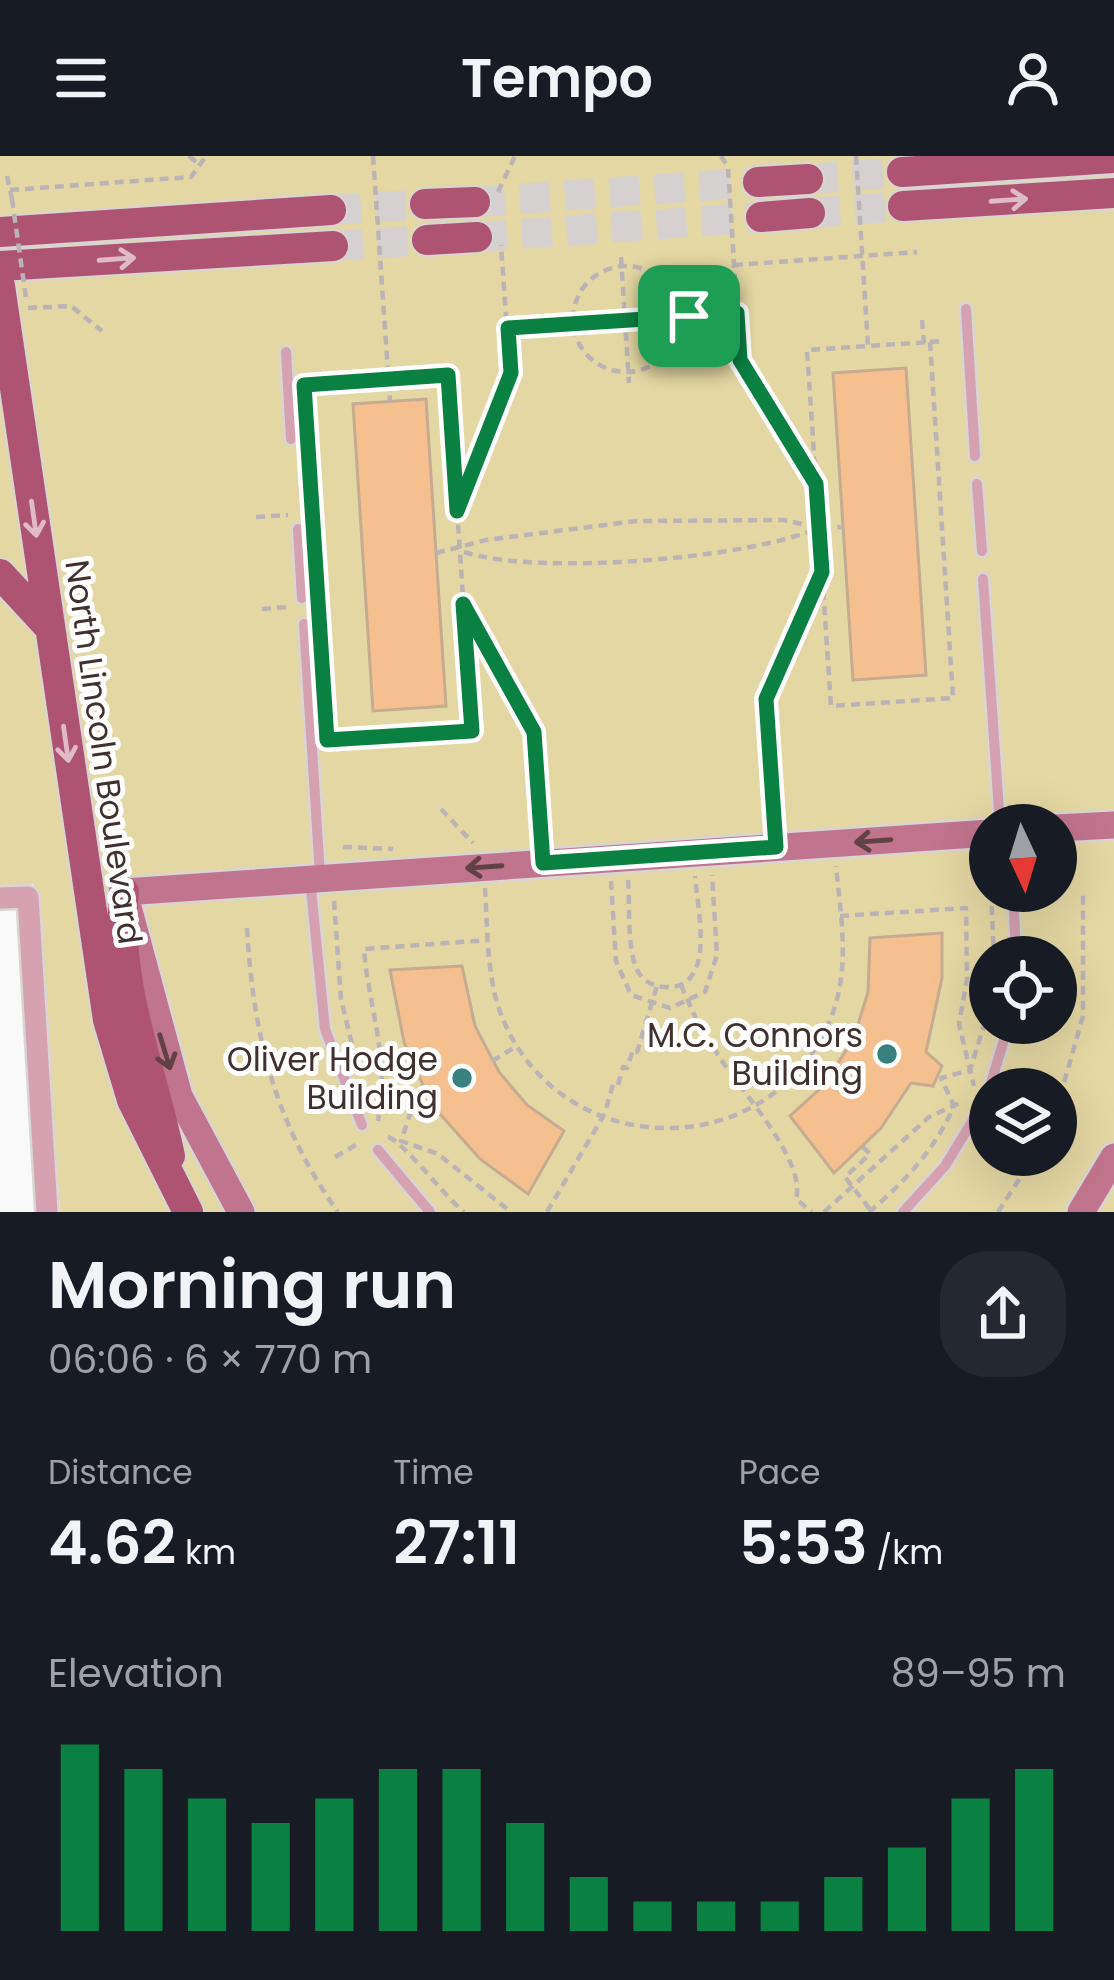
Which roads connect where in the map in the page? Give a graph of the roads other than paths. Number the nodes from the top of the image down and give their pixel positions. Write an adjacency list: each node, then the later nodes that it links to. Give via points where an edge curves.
1 (1114, 158): 2 (main road)
2 (902, 172)
3 (808, 178): 4 (main road)
4 (758, 182)
5 (1114, 193): 7 (main road, one-way to 5)
6 (425, 204): 8 (main road)
7 (903, 206)
8 (487, 207)
9 (331, 209): 12 (main road)
10 (810, 213): 11 (main road)
11 (760, 217)
12 (0, 232)
13 (489, 233): 14 (main road)
14 (428, 240)
15 (333, 246): 16 (main road, one-way to 15)
16 (0, 266)
17 (9, 295): 20 (main road, North Lincoln Boulevard)
18 (966, 309): 23 (lane)
19 (286, 352): 21 (lane)
20 (18, 410): 22 (main road); 31 (main road, North Lincoln Boulevard, one-way to 31)
21 (291, 439)
22 (0, 451)
23 (975, 456)
24 (977, 484): 26 (lane)
25 (298, 529): 29 (lane)
26 (982, 551)
27 (0, 574): 31 (main road)
28 (983, 579): 32 (lane)
29 (302, 598)
30 (304, 624): 36 (lane)
31 (50, 628): 43 (main road, North Lincoln Boulevard, one-way to 43, via 108,1020 132,1100)
32 (999, 804)
33 (1114, 825): 34 (street)
34 (1077, 828)
35 (969, 834): 36 (street, one-way to 36)
36 (321, 878): 37 (street); 39 (lane, via 325,1029)
37 (124, 892): 43 (main road, via 125,985); 45 (street, one-way to 45, via 179,1096)
38 (0, 898): 44 (street, via 28,896)
39 (362, 1125)
40 (969, 1126): 47 (lane)
41 (378, 1150): 46 (lane)
42 (1114, 1157): 48 (street)
43 (184, 1205)
44 (47, 1212)
45 (242, 1212)
46 (430, 1212)
47 (903, 1212)
48 (1082, 1212)

